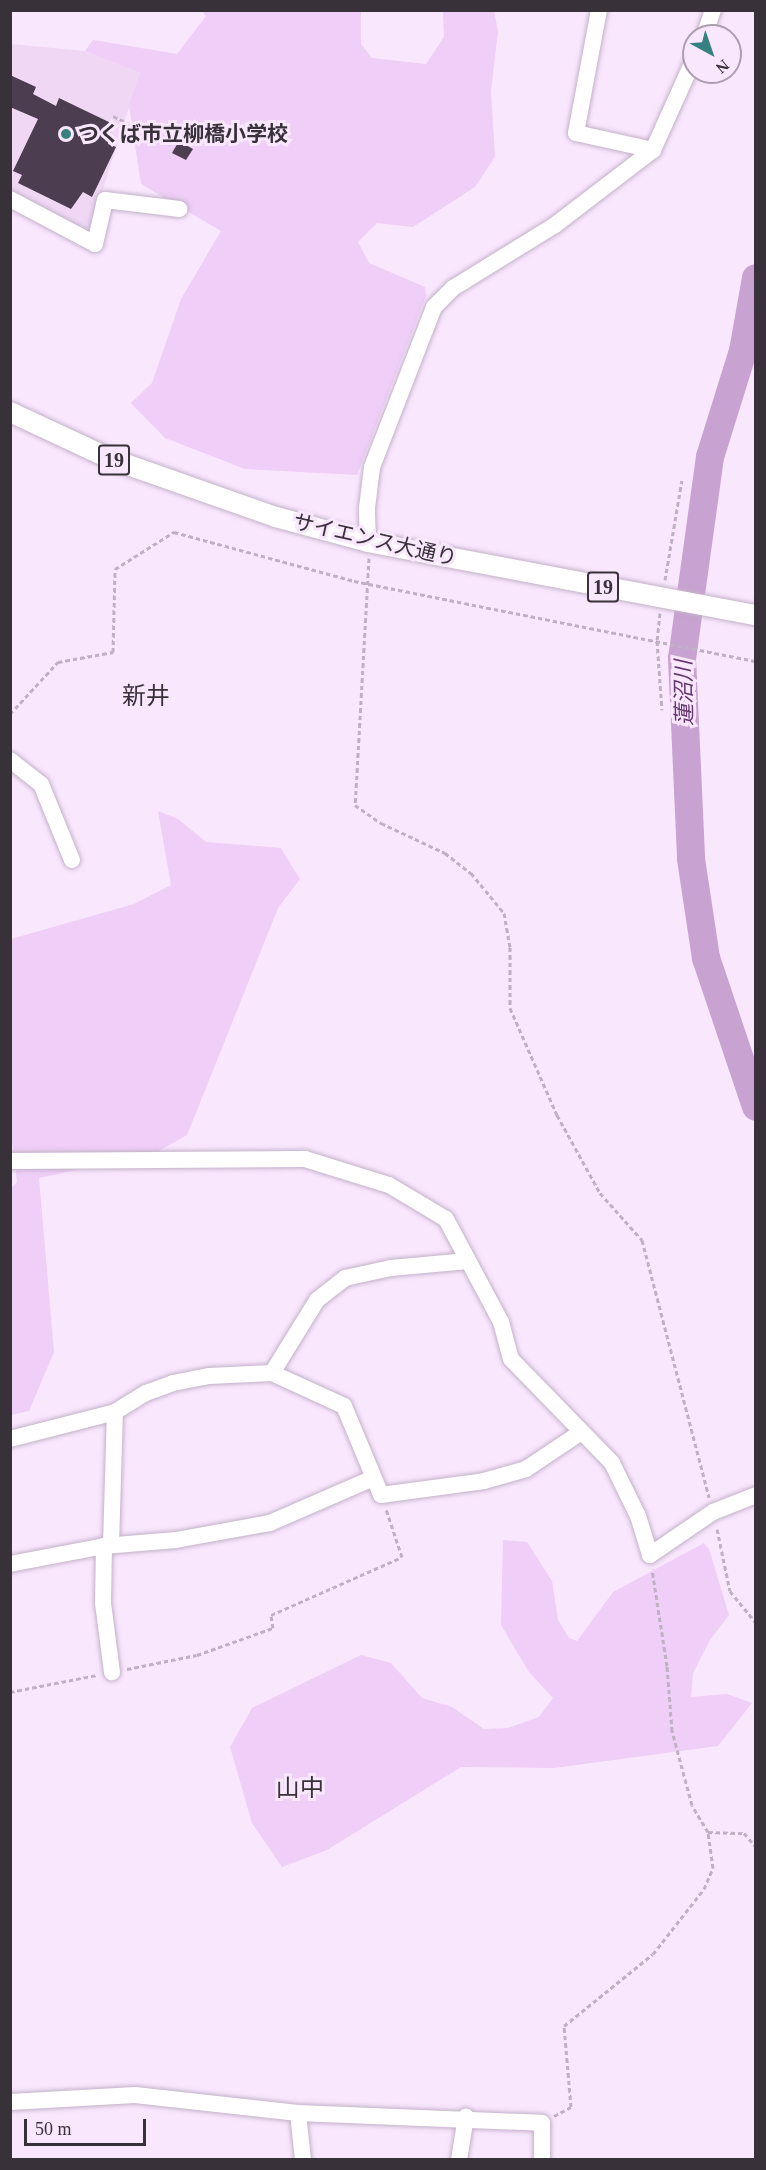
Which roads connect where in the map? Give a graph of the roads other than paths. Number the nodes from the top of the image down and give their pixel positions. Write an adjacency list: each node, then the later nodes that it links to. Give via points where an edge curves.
1 (599, 10): 3 (street, via 576,133)
2 (683, 84): 3 (street)
3 (653, 150): 7 (street, via 555,225 453,288 434,307 372,467 367,508)
4 (10, 199): 5 (street, via 95,244 105,201)
5 (179, 209)
6 (10, 412): 7 (main road, サイエンス大通り / 19, via 189,490)
7 (369, 542): 8 (main road, サイエンス大通り / 19)
8 (756, 615)
9 (10, 760): 10 (street, via 41,784)
10 (72, 860)
11 (10, 1161): 12 (street, via 305,1159 389,1185 429,1205 446,1219)
12 (468, 1261): 13 (street, via 391,1268 345,1278 317,1300); 15 (street, via 501,1322 511,1359)
13 (272, 1374): 14 (street, via 209,1376 173,1383 146,1393); 17 (street, via 344,1406 354,1424)
14 (115, 1412): 16 (street); 19 (street)
15 (580, 1433): 17 (street, via 526,1469 484,1480 381,1495); 18 (street, via 612,1463 638,1516 650,1555 713,1512)
16 (10, 1439)
17 (371, 1479): 19 (street, via 270,1523 176,1539)
18 (756, 1495)
19 (107, 1545): 20 (street); 21 (street, via 103,1603)
20 (10, 1564)
21 (112, 1671)
22 (10, 2102): 23 (street, via 135,2095)
23 (298, 2113): 24 (street); 25 (street)
24 (466, 2117): 26 (street); 27 (street, via 542,2123)
25 (303, 2160)
26 (459, 2160)
27 (542, 2160)

